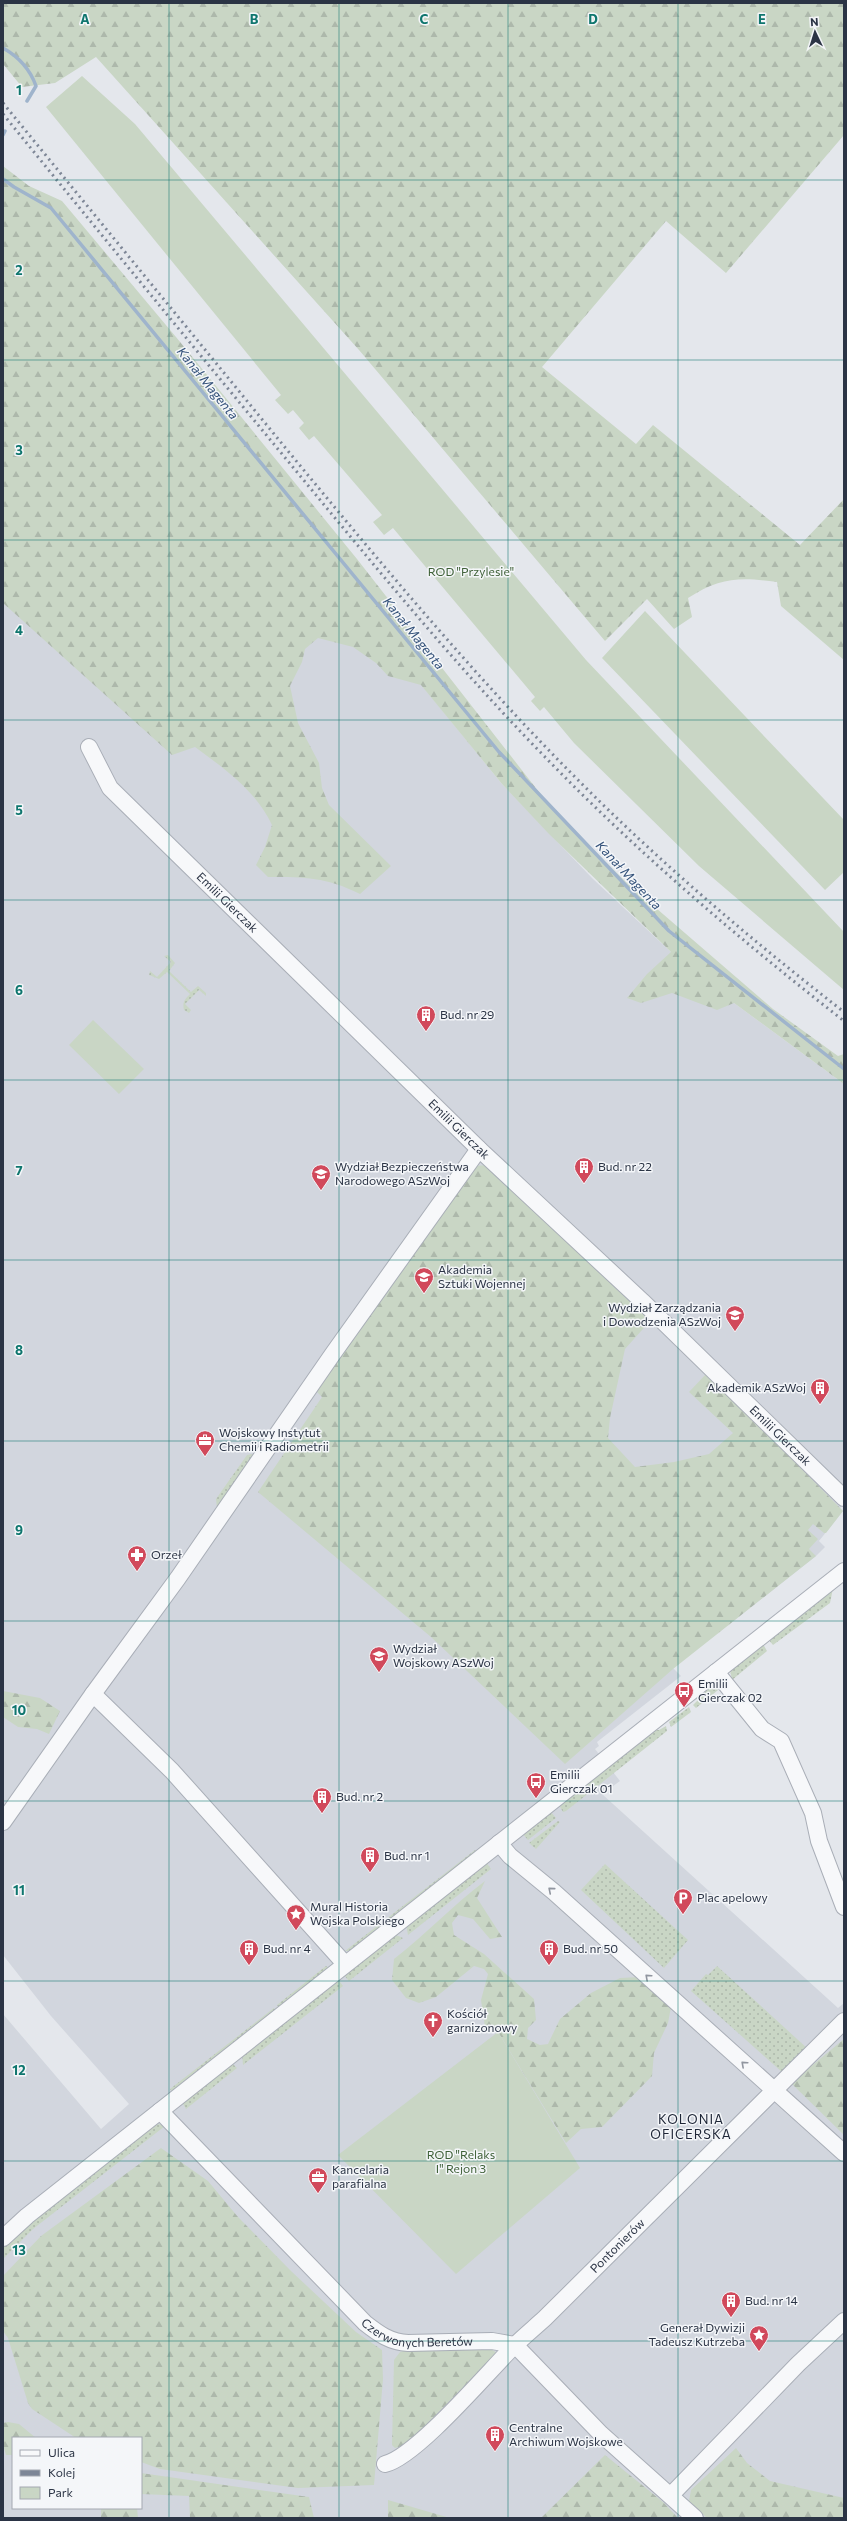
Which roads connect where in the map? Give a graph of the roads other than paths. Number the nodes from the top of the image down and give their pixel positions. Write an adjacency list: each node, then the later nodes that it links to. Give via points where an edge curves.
1 (89, 747): 2 (street, Emilii Gierczak, via 110,788)
2 (479, 1149): 3 (street, Emilii Gierczak, via 647,1305); 6 (street, via 332,1355 178,1578)
3 (844, 1498)
4 (844, 1571): 5 (street)
5 (716, 1672): 8 (street); 9 (street, via 762,1728 781,1741 813,1813 819,1841)
6 (93, 1694): 7 (street); 10 (street, via 172,1771)
7 (3, 1822)
8 (499, 1843): 10 (street); 12 (street, one-way to 8, via 554,1892 510,1856)
9 (844, 1907)
10 (345, 1964): 13 (street)
11 (844, 2021): 12 (street, Pontonierów)
12 (773, 2090): 14 (street); 17 (street, Pontonierów)
13 (160, 2111): 15 (street, via 27,2216); 17 (street, Czerwonych Beretów, via 365,2323 381,2335 408,2343 492,2341)
14 (844, 2153)
15 (3, 2238)
16 (844, 2321): 19 (street, via 798,2364)
17 (515, 2345): 18 (street, Pontonierów, via 407,2454); 19 (street, via 601,2434)
18 (385, 2464)
19 (671, 2495): 20 (street)
20 (695, 2518)

